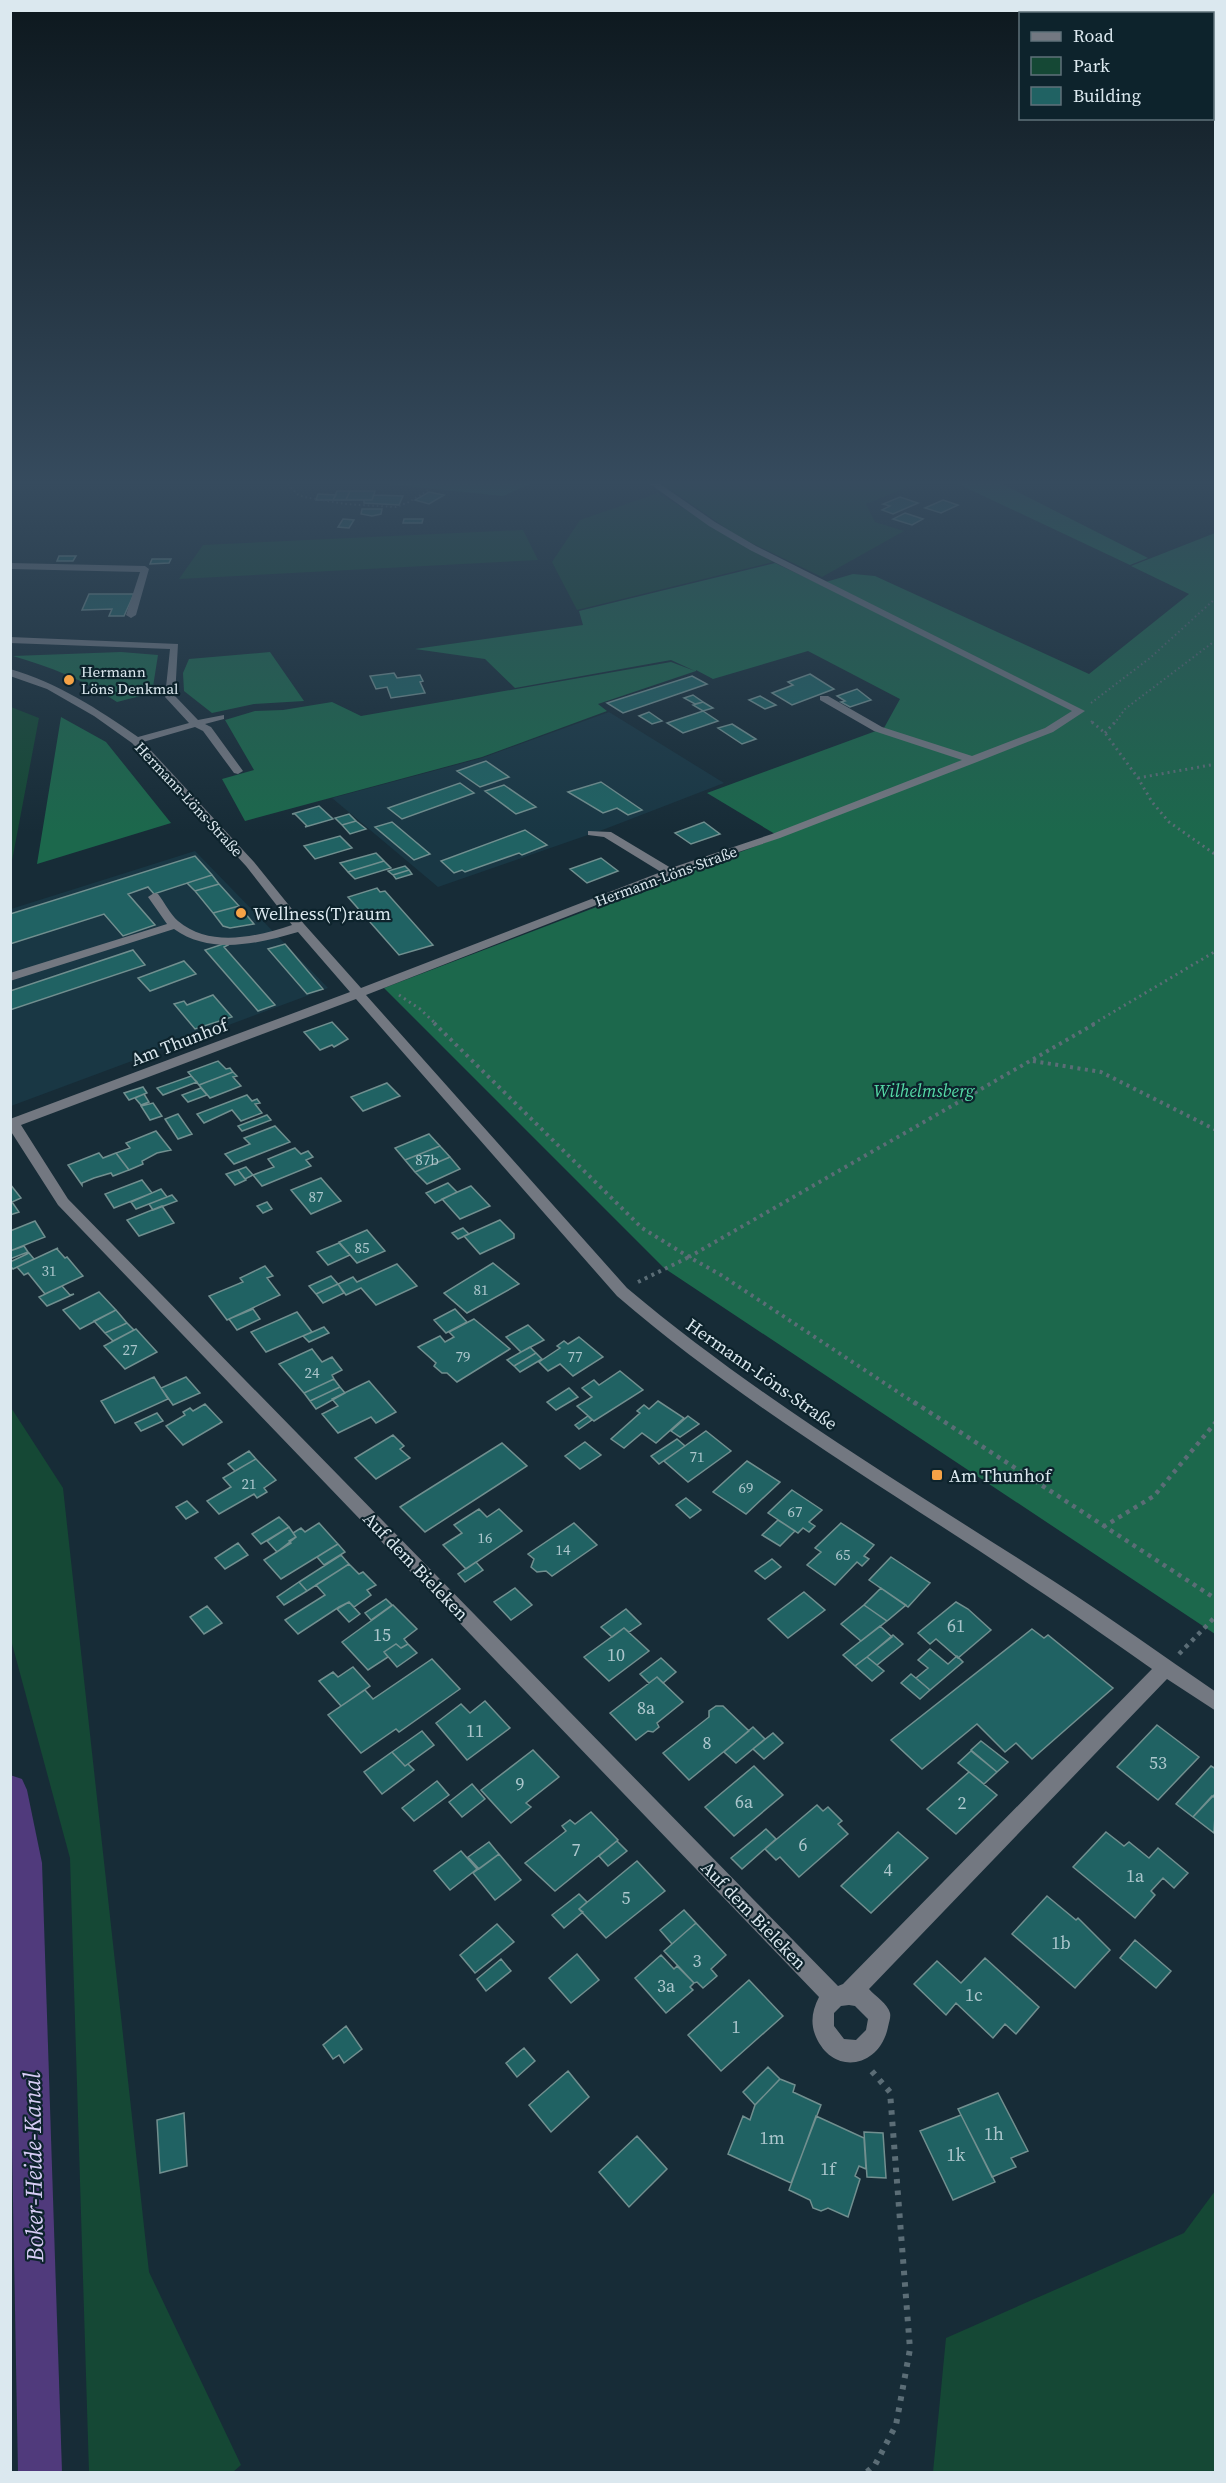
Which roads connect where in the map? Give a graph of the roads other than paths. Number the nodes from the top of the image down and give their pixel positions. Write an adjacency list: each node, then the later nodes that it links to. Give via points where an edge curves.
1 (135, 600): 3 (street)
2 (858, 600): 10 (street, Hermann-Löns-Straße, via 1080,711 1050,730)
3 (131, 615)
4 (10, 640): 8 (street, via 175,646 170,697)
5 (10, 672): 9 (street, Hermann-Löns-Straße, via 51,687)
6 (824, 698): 10 (street, via 878,729)
7 (220, 717): 8 (street)
8 (196, 724): 9 (street); 11 (street, via 207,729)
9 (136, 741): 16 (street, Hermann-Löns-Straße, via 250,864)
10 (973, 760): 13 (street, Hermann-Löns-Straße)
11 (238, 771)
12 (592, 832): 13 (street, via 606,831)
13 (671, 873): 18 (street, Hermann-Löns-Straße)
14 (154, 897): 15 (street)
15 (175, 925): 16 (street, via 198,937 219,940 246,940); 17 (street)
16 (300, 927): 18 (street, Hermann-Löns-Straße)
17 (10, 977)
18 (359, 993): 19 (street, Am Thunhof); 20 (street, Hermann-Löns-Straße, via 622,1292 663,1327 755,1396)
19 (12, 1124): 22 (street, Auf dem Bieleken, via 63,1202)
20 (1166, 1667): 21 (street, Hermann-Löns-Straße); 22 (street)
21 (1215, 1702)
22 (842, 1996): 22 (street, Auf dem Bieleken, via 861,1997 880,2015 874,2042 856,2052 831,2043 821,2024 825,2006)

